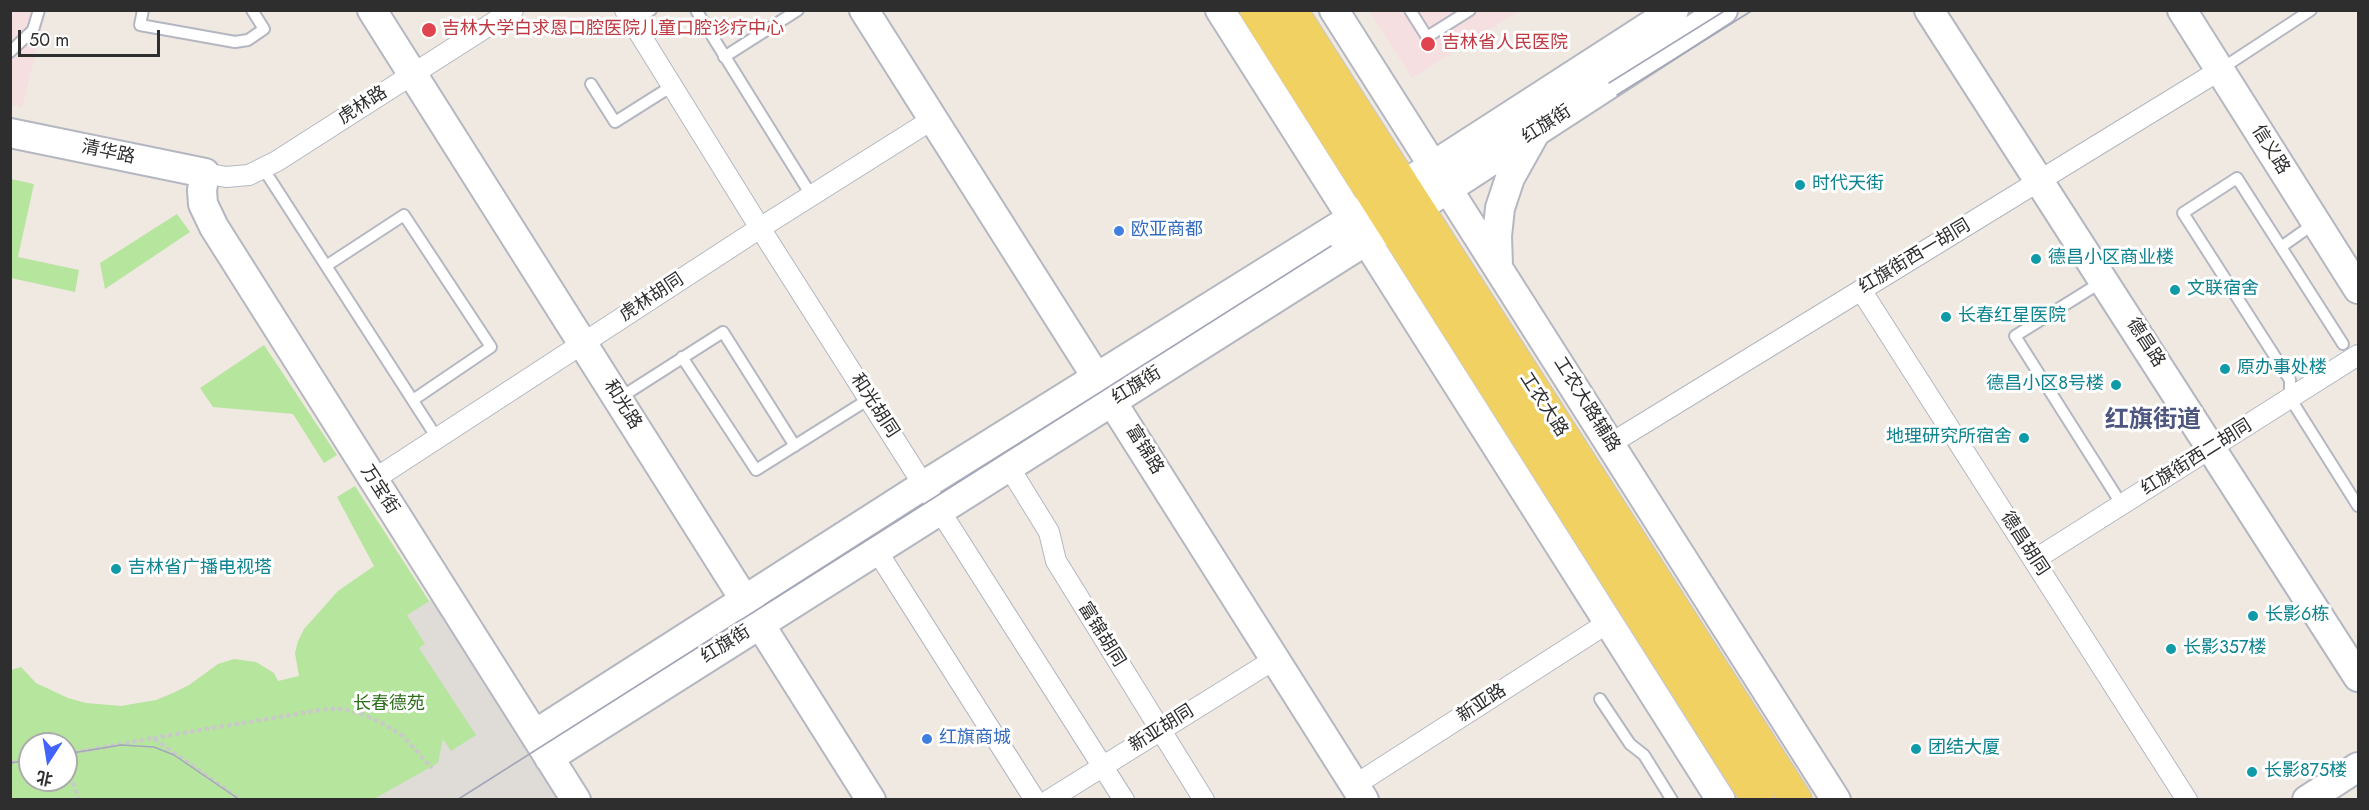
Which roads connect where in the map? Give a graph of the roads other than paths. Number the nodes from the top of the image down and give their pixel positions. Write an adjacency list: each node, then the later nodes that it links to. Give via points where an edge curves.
1 (39, 10): 22 (lane, via 33,30)
2 (143, 10): 3 (lane, via 140,26 235,42 248,40 264,29)
3 (252, 10)
4 (372, 10): 25 (street, 和光路)
5 (513, 10): 25 (street, 虎林路)
6 (651, 10): 21 (lane)
7 (696, 10): 23 (lane)
8 (798, 10): 23 (lane)
9 (864, 10): 28 (street, 富锦路)
10 (1220, 10): 36 (street)
11 (1256, 10): 36 (main road, 工农大路)
12 (1291, 10): 36 (main road, 工农大路)
13 (1334, 10): 33 (street, 工农大路辅路)
14 (1410, 10): 15 (lane, via 1427,37)
15 (1470, 10)
16 (1674, 10): 33 (street, 红旗街)
17 (1723, 10): 29 (street, 红旗街)
18 (1929, 10): 34 (street, 德昌路)
19 (2182, 10): 24 (street, 信义路)
20 (2311, 10): 24 (lane)
21 (629, 16): 27 (street, 和光胡同)
22 (10, 52)
23 (724, 57): 35 (lane)
24 (2220, 70): 34 (street, 红旗街西一胡同); 37 (street, 信义路)
25 (413, 74): 31 (street, 虎林路); 45 (street, 和光路)
26 (591, 84): 27 (lane, via 615,122)
27 (672, 86): 38 (street, 和光胡同)
28 (933, 119): 35 (street, 虎林胡同); 48 (street, 富锦路)
29 (1536, 132): 33 (street, 红旗街); 41 (street, via 1510,178 1500,208)
30 (10, 133): 32 (street, 清华路)
31 (263, 168): 32 (street, 虎林路, via 249,175 226,177); 40 (lane)
32 (205, 173): 59 (street, 万宝街, via 202,204 207,215)
33 (1440, 178): 36 (street, 红旗街); 41 (street, 工农大路辅路)
34 (2041, 181): 42 (street, 德昌路); 44 (street, 红旗街西一胡同)
35 (811, 195): 38 (street, 虎林胡同)
36 (1384, 213): 48 (street, 红旗街); 53 (street, 红旗街); 67 (street); 85 (main road, 工农大路); 86 (main road, 工农大路)
37 (2316, 222): 39 (lane); 43 (street, 信义路)
38 (760, 228): 45 (street, 虎林胡同); 52 (street, 和光胡同)
39 (2281, 247): 46 (lane); 49 (lane, via 2237,178 2183,213 2290,380)
40 (326, 266): 50 (lane); 50 (lane, via 404,215 491,347)
41 (1498, 266): 55 (street, 工农大路辅路)
42 (2104, 280): 57 (street, 德昌路); 61 (lane, via 2016,336)
43 (2358, 289)
44 (1861, 290): 55 (street, 红旗街西一胡同); 65 (street, 德昌胡同)
45 (584, 343): 51 (street, 和光路); 54 (street, 虎林胡同)
46 (2351, 350): 49 (street, 红旗街西二胡同)
47 (682, 357): 51 (lane); 56 (lane, via 756,470); 56 (lane, via 723,332)
48 (1097, 376): 53 (street, 富锦路); 60 (street, 红旗街)
49 (2290, 398): 57 (street, 红旗街西二胡同); 62 (lane)
50 (413, 399): 54 (lane)
51 (618, 399): 66 (street, 和光路)
52 (870, 399): 56 (lane); 60 (street, 和光胡同)
53 (1113, 401): 58 (street, 红旗街); 69 (street, 富锦路)
54 (437, 438): 59 (street, 虎林胡同)
55 (1610, 444): 87 (street, 工农大路辅路)
56 (795, 446)
57 (2212, 448): 61 (street, 红旗街西二胡同); 70 (street, 德昌路)
58 (1009, 467): 63 (street, 红旗街); 72 (street, 富锦胡同, via 1049,532 1056,561)
59 (373, 480): 73 (street, 万宝街)
60 (924, 485): 63 (street, 和光胡同); 66 (street, 红旗街)
61 (2122, 505): 65 (street, 红旗街西二胡同)
62 (2358, 506)
63 (940, 510): 64 (street, 红旗街); 74 (street, 和光胡同)
64 (877, 551): 68 (street, 红旗街); 79 (street)
65 (2034, 560): 88 (street, 德昌胡同)
66 (745, 599): 68 (street, 和光路); 73 (street, 红旗街)
67 (1609, 622): 76 (street, 新亚路); 84 (street)
68 (760, 624): 73 (street, 红旗街); 78 (street, 和光路)
69 (1275, 658): 72 (street, 新亚胡同); 76 (street, 富锦路)
70 (2358, 677)
71 (1600, 699): 83 (lane, via 1630,744 1644,755)
72 (1160, 730): 74 (street, 新亚胡同); 82 (street, 富锦胡同)
73 (542, 746): 77 (street, 万宝街)
74 (1103, 765): 80 (street, 新亚胡同); 81 (street, 和光胡同)
75 (2358, 767): 89 (street)
76 (1360, 792)
77 (576, 800)
78 (871, 800)
79 (1035, 800)
80 (1049, 800)
81 (1124, 800)
82 (1204, 800)
83 (1672, 800)
84 (1721, 800)
85 (1758, 800)
86 (1796, 800)
87 (1836, 800)
88 (2187, 800)
89 (2307, 800)

